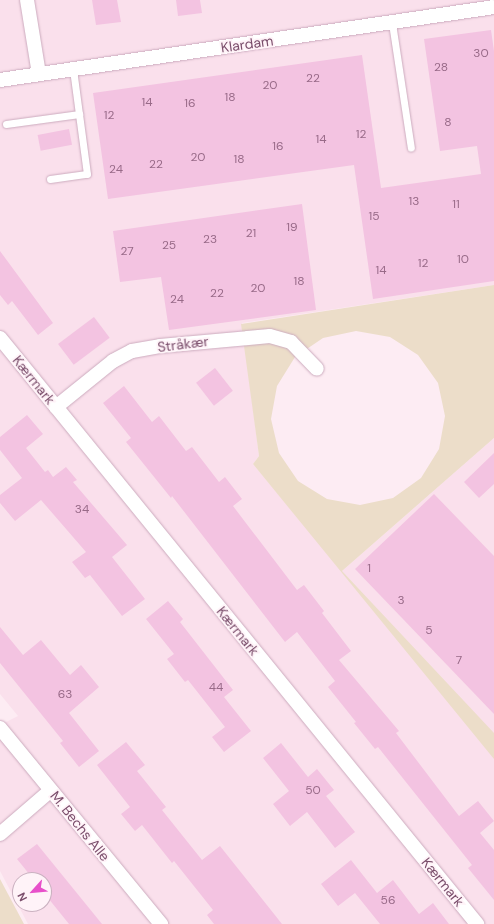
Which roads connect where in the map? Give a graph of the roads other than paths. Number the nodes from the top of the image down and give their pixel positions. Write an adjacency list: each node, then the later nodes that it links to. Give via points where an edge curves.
1 (27, 0): 5 (street)
2 (494, 7): 3 (street, Klardam)
3 (392, 23): 4 (street, Klardam); 9 (lane)
4 (73, 69): 5 (street, Klardam); 7 (lane)
5 (39, 74): 6 (street, Klardam)
6 (0, 80)
7 (79, 114): 8 (lane); 10 (lane, via 88,174)
8 (6, 124)
9 (411, 148)
10 (50, 179)
11 (0, 338): 13 (street, Kærmark)
12 (318, 369): 13 (street, Stråkær, via 291,342 270,336 160,346 132,351 113,361)
13 (56, 406): 18 (street, Kærmark)
14 (0, 728): 15 (street, M. Bechs Alle)
15 (51, 790): 16 (street); 17 (street, M. Bechs Alle)
16 (0, 834)
17 (161, 924)
18 (477, 924)

